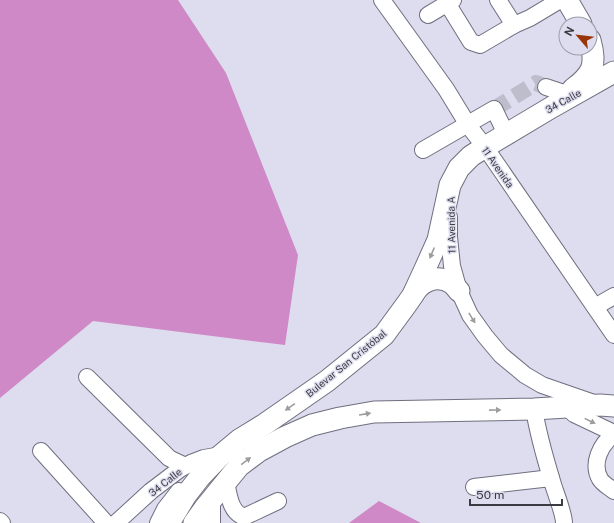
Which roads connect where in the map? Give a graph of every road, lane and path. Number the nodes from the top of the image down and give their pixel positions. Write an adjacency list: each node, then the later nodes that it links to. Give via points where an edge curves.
1 (382, 0): 13 (street, 11 Avenida, via 446,89)
2 (498, 0): 8 (street)
3 (560, 0): 8 (street)
4 (567, 0): 7 (main road)
5 (450, 2): 6 (street); 8 (street, via 471,42 480,45)
6 (428, 14)
7 (576, 16)
8 (514, 25)
9 (593, 56): 12 (main road, via 588,76)
10 (614, 72): 12 (main road, 34 Calle)
11 (614, 83): 14 (main road, 34 Calle, via 556,114)
12 (555, 96): 14 (main road, 34 Calle)
13 (468, 125): 14 (street, via 494,109); 15 (street, 11 Avenida); 16 (street)
14 (509, 132): 15 (main road, 34 Calle)
15 (484, 147): 17 (main road, Bulevar San Cristóbal, via 459,168); 21 (street, 11 Avenida)
16 (423, 150)
17 (450, 185): 18 (street, 11 Avenida A, via 449,237 452,266); 19 (main road, Bulevar San Cristóbal, one-way to 19, via 438,240)
18 (459, 291): 19 (main road, via 445,280 435,279 426,281); 24 (street, 11 Avenida A, one-way to 24, via 470,315 485,336 501,354 525,374 542,385)
19 (413, 295): 29 (main road, Bulevar San Cristóbal, one-way to 29, via 384,335 327,381)
20 (614, 296): 21 (street)
21 (595, 307): 22 (street, 11 Avenida)
22 (614, 335)
23 (87, 377): 30 (street, via 169,458)
24 (607, 406): 25 (main road)
25 (568, 408): 26 (main road); 27 (street, one-way to 27, via 576,415)
26 (534, 409): 31 (street); 32 (main road, one-way to 26, via 239,466 258,451 312,426 340,418 374,412)
27 (614, 433): 34 (street, via 602,446 597,463 600,479)
28 (41, 451): 37 (street)
29 (212, 457): 30 (street, 34 Calle); 39 (street, via 165,509); 40 (main road, Bulevar San Cristóbal)
30 (185, 466): 38 (street, 34 Calle, via 151,491)
31 (551, 478): 33 (street); 43 (street)
32 (226, 482): 35 (main road); 36 (street, via 230,500 238,515 244,517)
33 (474, 488)
34 (614, 491)
35 (212, 499): 41 (main road); 42 (street)
36 (278, 501)
37 (106, 523)
38 (116, 523)
39 (158, 523)
40 (168, 523)
41 (194, 523)
42 (212, 523)
43 (564, 523)

